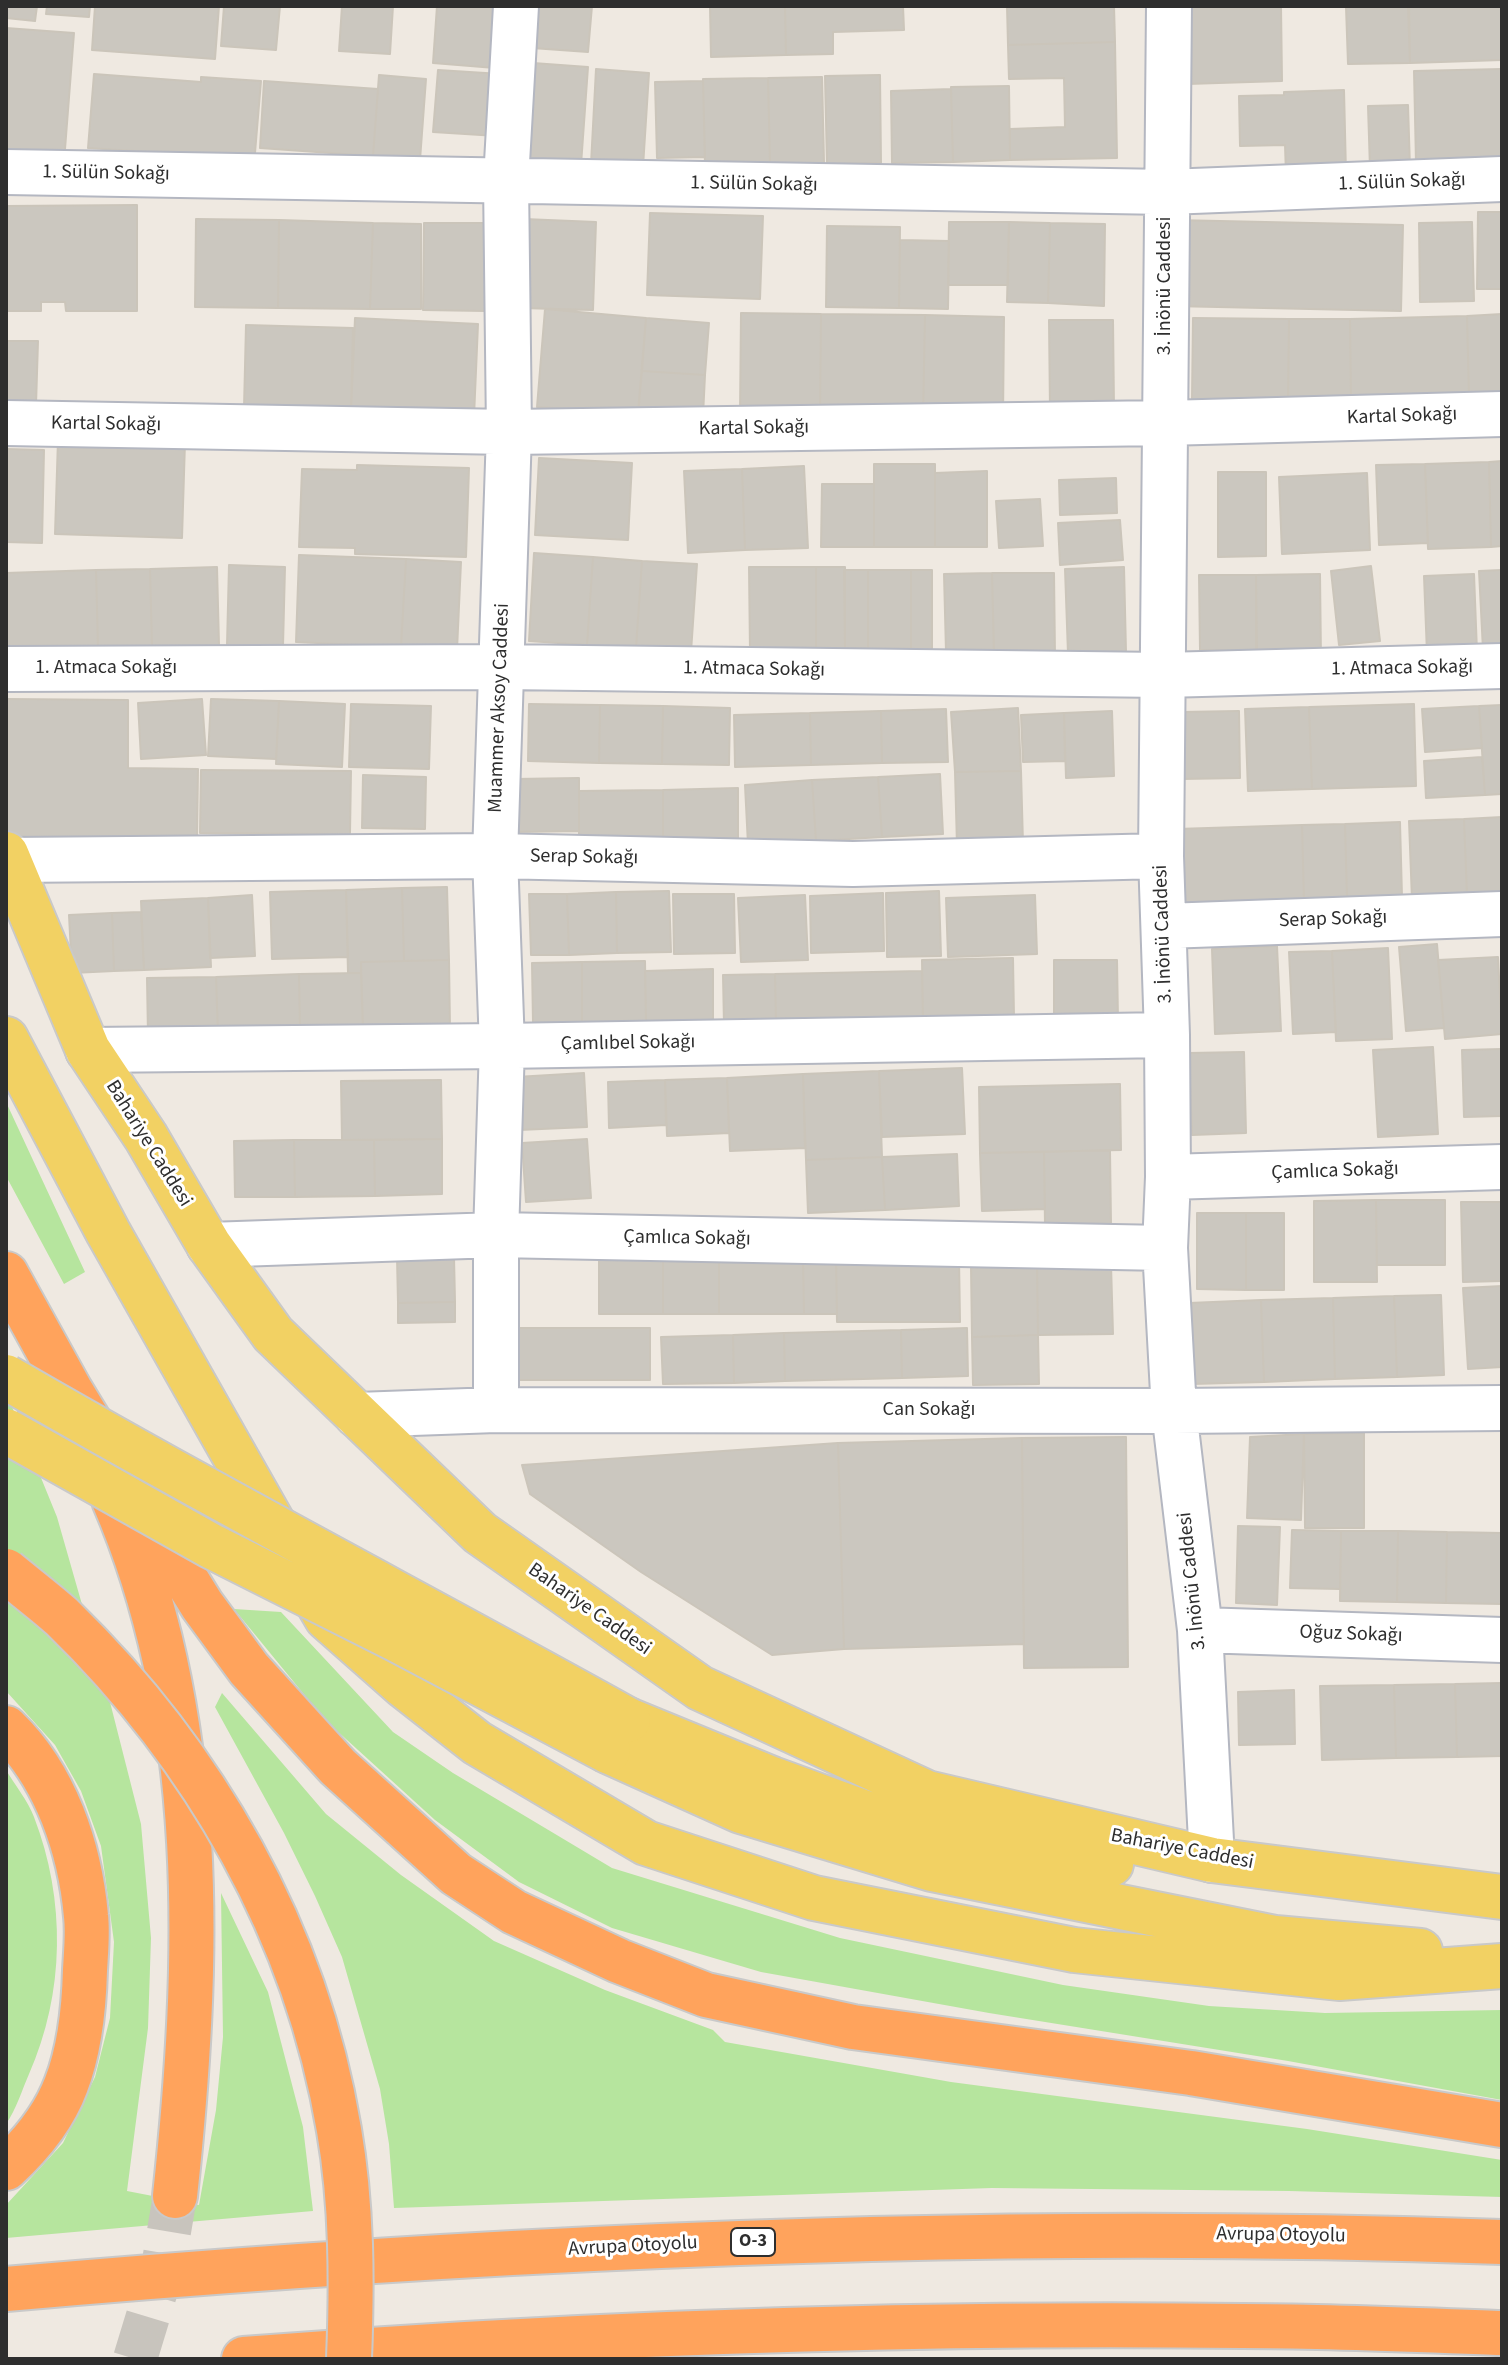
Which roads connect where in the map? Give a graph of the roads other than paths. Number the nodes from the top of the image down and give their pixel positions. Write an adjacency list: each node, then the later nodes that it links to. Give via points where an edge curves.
1 (516, 6): 5 (street, Muammer Aksoy Caddesi)
2 (1169, 6): 6 (street, 3. İnönü Caddesi)
3 (6, 172): 5 (street, 1. Sülün Sokağı)
4 (1502, 179): 6 (street, 1. Sülün Sokağı)
5 (506, 180): 6 (street, 1. Sülün Sokağı); 10 (street, Muammer Aksoy Caddesi)
6 (1167, 192): 9 (street, 3. İnönü Caddesi)
7 (1502, 414): 9 (street, Kartal Sokağı)
8 (6, 423): 10 (street, Kartal Sokağı)
9 (1165, 423): 10 (street, Kartal Sokağı); 14 (street, 3. İnönü Caddesi)
10 (509, 432): 12 (street, Muammer Aksoy Caddesi)
11 (1502, 666): 14 (street, 1. Atmaca Sokağı)
12 (502, 667): 13 (street, 1. Atmaca Sokağı); 14 (street, 1. Atmaca Sokağı); 15 (street, Muammer Aksoy Caddesi)
13 (6, 669)
14 (1164, 675): 16 (street, 3. İnönü Caddesi)
15 (495, 856): 16 (street, Serap Sokağı, via 853,864); 17 (street, Serap Sokağı); 22 (street, Muammer Aksoy Caddesi)
16 (1161, 856): 19 (street, 3. İnönü Caddesi)
17 (7, 857): 23 (main road, Bahariye Caddesi)
18 (1502, 914): 19 (street, Serap Sokağı)
19 (1165, 926): 20 (street, 3. İnönü Caddesi)
20 (1167, 1035): 22 (street, Çamlıbel Sokağı); 25 (street, 3. İnönü Caddesi)
21 (6, 1039): 45 (main road, via 146,1302 327,1618 477,1743 646,1843 814,1898 1074,1950 1339,1978)
22 (502, 1046): 23 (street, Çamlıbel Sokağı); 26 (street, Muammer Aksoy Caddesi)
23 (88, 1050): 27 (main road, Bahariye Caddesi)
24 (1502, 1167): 25 (street, Çamlıca Sokağı)
25 (1168, 1177): 28 (street, 3. İnönü Caddesi)
26 (496, 1235): 27 (street, Çamlıca Sokağı); 28 (street, Çamlıca Sokağı); 33 (street, Muammer Aksoy Caddesi)
27 (209, 1245): 35 (main road, Bahariye Caddesi, via 273,1334)
28 (1165, 1248): 34 (street, 3. İnönü Caddesi)
29 (6, 1274): 31 (highway)
30 (6, 1377): 41 (main road, bridge, via 465,1629)
31 (70, 1390): 46 (highway, via 202,1605 249,1669 338,1767 456,1874 514,1912 706,1995 853,2027 1191,2073); 48 (highway, via 130,1537 175,1714 191,1843 191,1955 190,2032)
32 (1502, 1408): 34 (street, Can Sokağı)
33 (496, 1410): 34 (street, Can Sokağı); 35 (street, Can Sokağı)
34 (1174, 1411): 38 (street, 3. İnönü Caddesi)
35 (357, 1415): 42 (main road, Bahariye Caddesi, via 480,1533 700,1688 927,1793)
36 (6, 1431): 41 (main road, bridge, via 211,1546 396,1639)
37 (6, 1571): 53 (highway, bridge, via 60,1616 172,1742 226,1822 281,1928 317,2029 339,2131 350,2254)
38 (1200, 1630): 39 (street, Oğuz Sokağı); 42 (street, 3. İnönü Caddesi)
39 (1502, 1640)
40 (6, 1728): 47 (highway, via 43,1776 67,1823 87,1919 79,2037 66,2085 46,2123)
41 (618, 1736): 43 (main road, via 772,1779 909,1829 1258,1895 1336,1903); 44 (main road, via 741,1811 932,1869 1275,1938)
42 (1212, 1860): 43 (main road, Bahariye Caddesi)
43 (1502, 1898)
44 (1502, 1955)
45 (1502, 1966)
46 (1502, 2125)
47 (6, 2168)
48 (175, 2196)
49 (1502, 2242): 50 (highway, Avrupa Otoyolu / O-3, via 1230,2235 806,2239 311,2264)
50 (6, 2289)
51 (1502, 2333): 52 (highway, via 1245,2326 828,2328)
52 (244, 2359)
53 (349, 2359)

